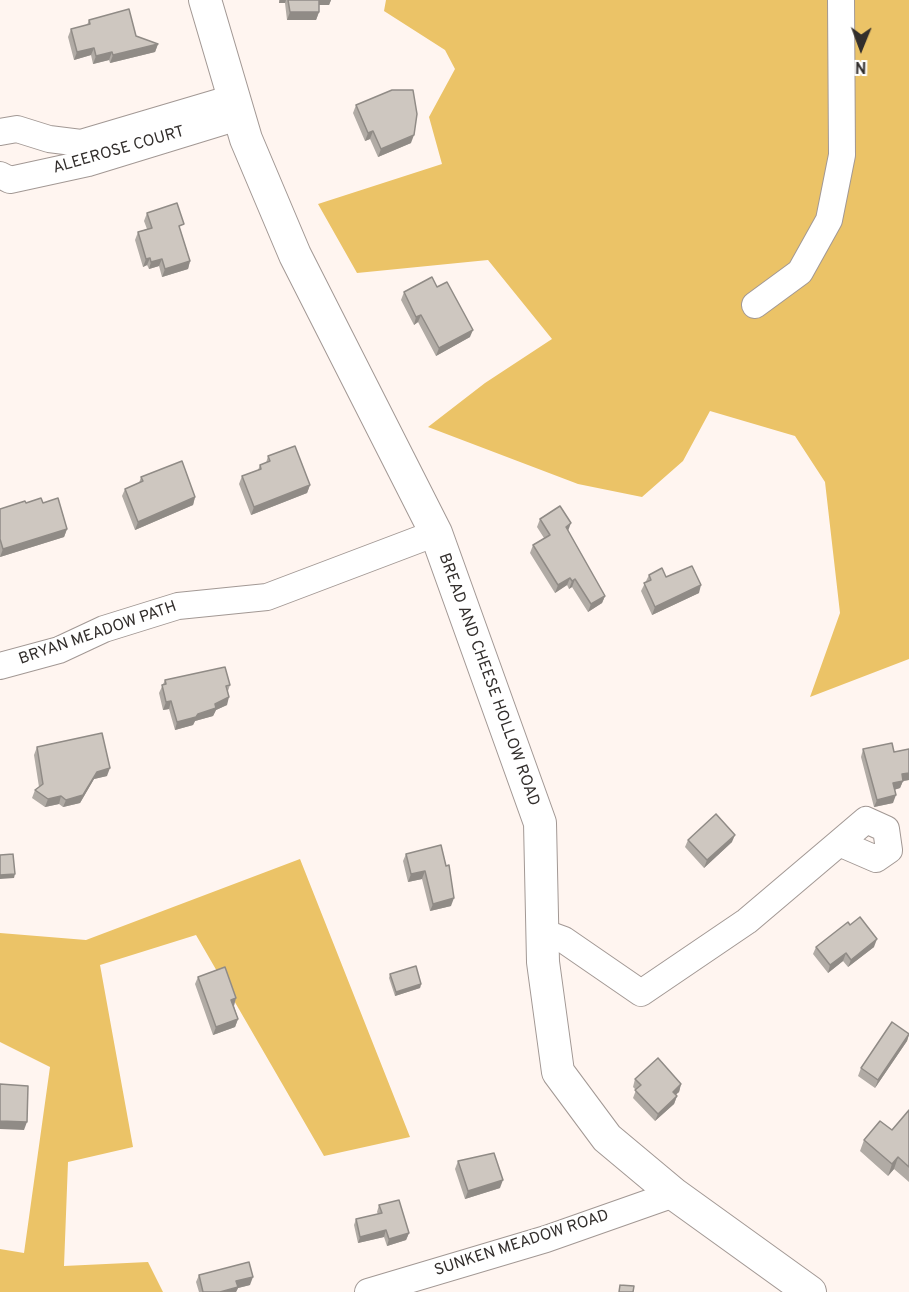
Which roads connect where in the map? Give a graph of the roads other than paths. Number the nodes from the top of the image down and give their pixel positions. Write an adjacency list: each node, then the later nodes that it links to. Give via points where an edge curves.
1 (205, 0): 3 (main road, BREAD AND CHEESE HOLLOW ROAD)
2 (841, 0): 6 (street, via 842,155 829,220 800,272)
3 (236, 108): 4 (street, via 81,143 49,140 17,129); 5 (street, ALEEROSE COURT, via 88,163 10,180); 7 (main road, BREAD AND CHEESE HOLLOW ROAD, via 295,255)
4 (0, 132)
5 (0, 175)
6 (755, 305)
7 (436, 533): 8 (street, BRYAN MEADOW PATH, via 267,597 178,606 104,629 58,650); 10 (main road, BREAD AND CHEESE HOLLOW ROAD, via 540,823)
8 (0, 666)
9 (839, 843): 10 (street, via 747,921 640,993 564,940)
10 (542, 932): 11 (main road, BREAD AND CHEESE HOLLOW ROAD, via 558,1072 607,1138)
11 (674, 1194): 12 (street, SUNKEN MEADOW ROAD, via 546,1239); 13 (main road, BREAD AND CHEESE HOLLOW ROAD)
12 (368, 1292)
13 (810, 1292)

